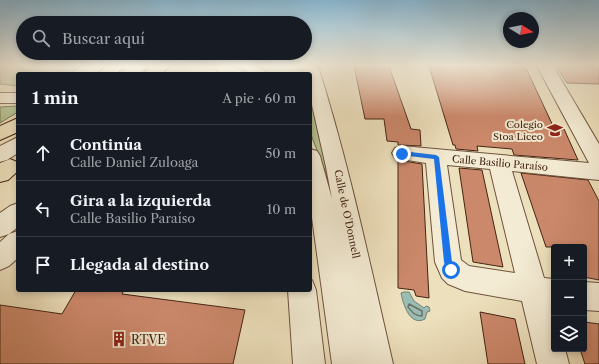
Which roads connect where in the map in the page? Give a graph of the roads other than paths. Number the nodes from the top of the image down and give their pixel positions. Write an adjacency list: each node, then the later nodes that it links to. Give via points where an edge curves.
1 (315, 83): 25 (street, Calle de O'Donnell, via 337,167)
2 (555, 83): 11 (street)
3 (0, 98): 4 (street)
4 (16, 98)
5 (16, 125): 6 (main road)
6 (0, 134)
7 (16, 148): 13 (street)
8 (402, 154): 9 (street, Calle Basilio Paraíso)
9 (436, 157): 10 (street, Calle Basilio Paraíso); 20 (street, via 451,270 458,276)
10 (499, 162): 14 (street, Calle Basilio Paraíso); 20 (street)
11 (599, 162)
12 (312, 164): 24 (street, via 324,213)
13 (6, 166)
14 (599, 172)
15 (16, 215): 16 (street)
16 (0, 227)
17 (16, 244): 18 (street)
18 (0, 258)
19 (302, 292): 23 (street)
20 (544, 292): 26 (street)
21 (587, 296): 22 (street)
22 (599, 297)
23 (309, 364)
24 (348, 364)
25 (377, 364)
26 (552, 364)

